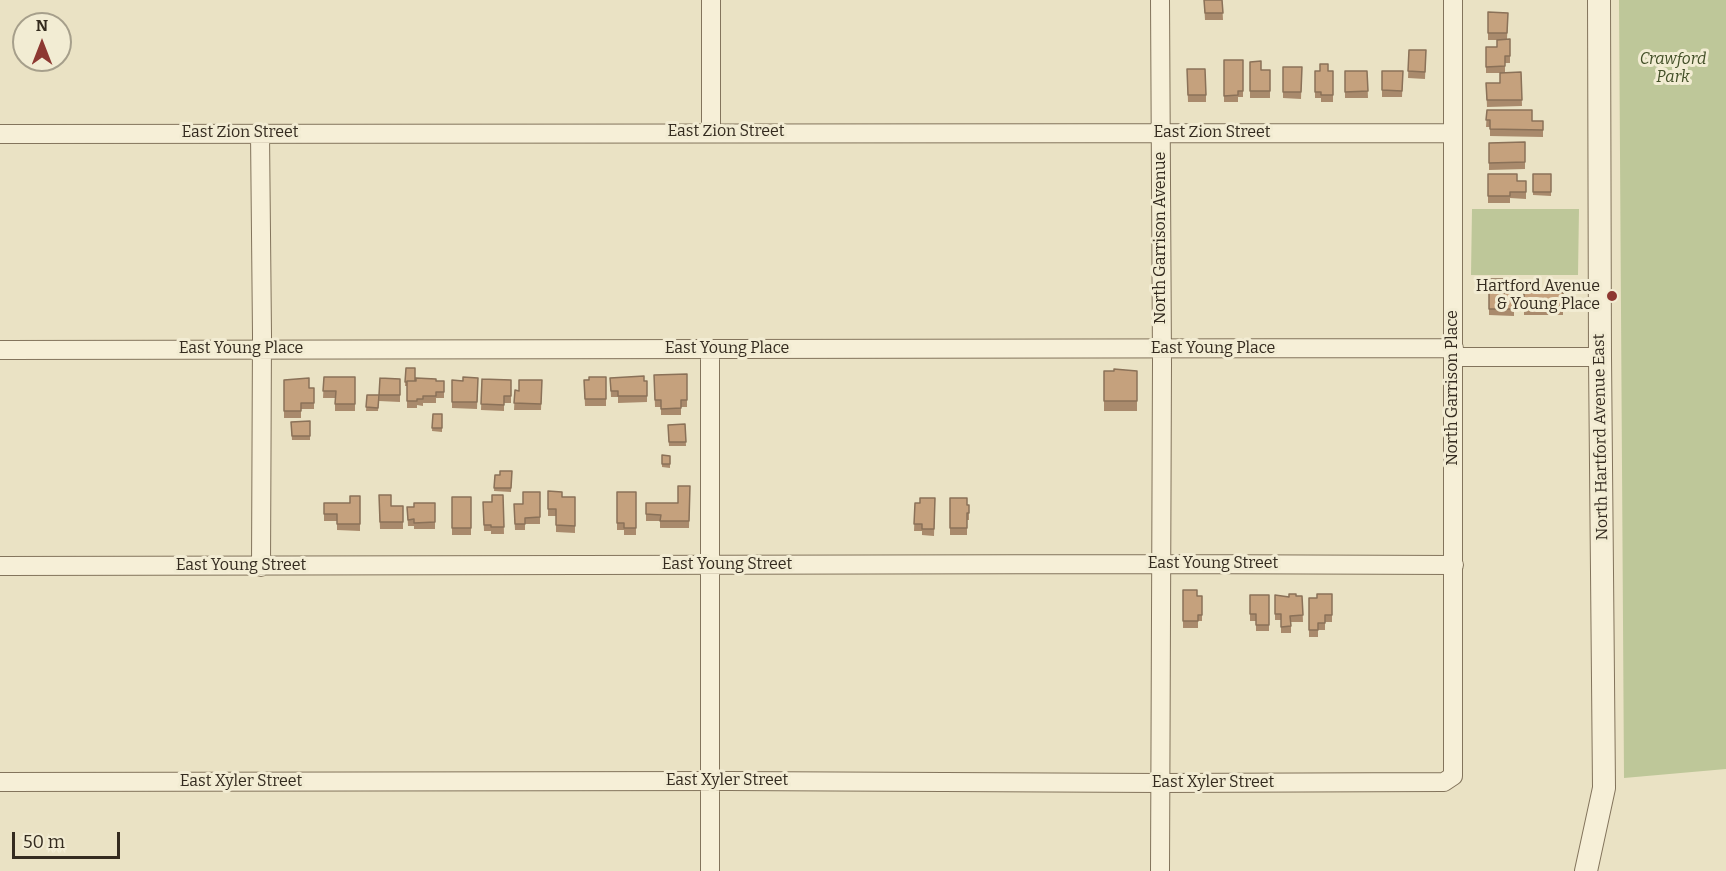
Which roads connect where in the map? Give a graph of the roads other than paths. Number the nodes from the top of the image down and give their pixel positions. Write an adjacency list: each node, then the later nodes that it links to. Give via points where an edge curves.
1 (711, 0): 5 (street)
2 (1160, 0): 6 (street, North Garrison Avenue)
3 (1453, 0): 8 (street, North Garrison Place)
4 (1599, 0): 15 (street, North Hartford Avenue East)
5 (711, 132): 6 (street, East Zion Street); 7 (street, East Zion Street)
6 (1160, 132): 8 (street, East Zion Street); 13 (street, North Garrison Avenue)
7 (260, 133): 9 (street, East Zion Street); 10 (street)
8 (1453, 133): 14 (street, North Garrison Place)
9 (0, 134)
10 (262, 349): 11 (street, East Young Place); 12 (street, East Young Place); 20 (street)
11 (710, 349): 13 (street, East Young Place); 17 (street)
12 (0, 350)
13 (1162, 350): 14 (street, East Young Place); 16 (street, North Garrison Avenue)
14 (1454, 353): 15 (street, East Young Place); 18 (street, North Garrison Place)
15 (1599, 357): 27 (street, North Hartford Avenue East, via 1604,788)
16 (1160, 564): 17 (street, East Young Street); 18 (street, East Young Street); 24 (street, North Garrison Avenue)
17 (711, 565): 20 (street, East Young Street); 22 (street)
18 (1454, 565): 21 (street, North Garrison Place)
19 (0, 566): 20 (street, East Young Street)
20 (261, 567)
21 (1453, 776): 24 (street, East Xyler Street, via 1444,782)
22 (710, 781): 23 (street, East Xyler Street); 24 (street, East Xyler Street); 25 (street)
23 (0, 782)
24 (1160, 783): 26 (street, North Garrison Avenue)
25 (710, 871)
26 (1160, 871)
27 (1586, 871)

